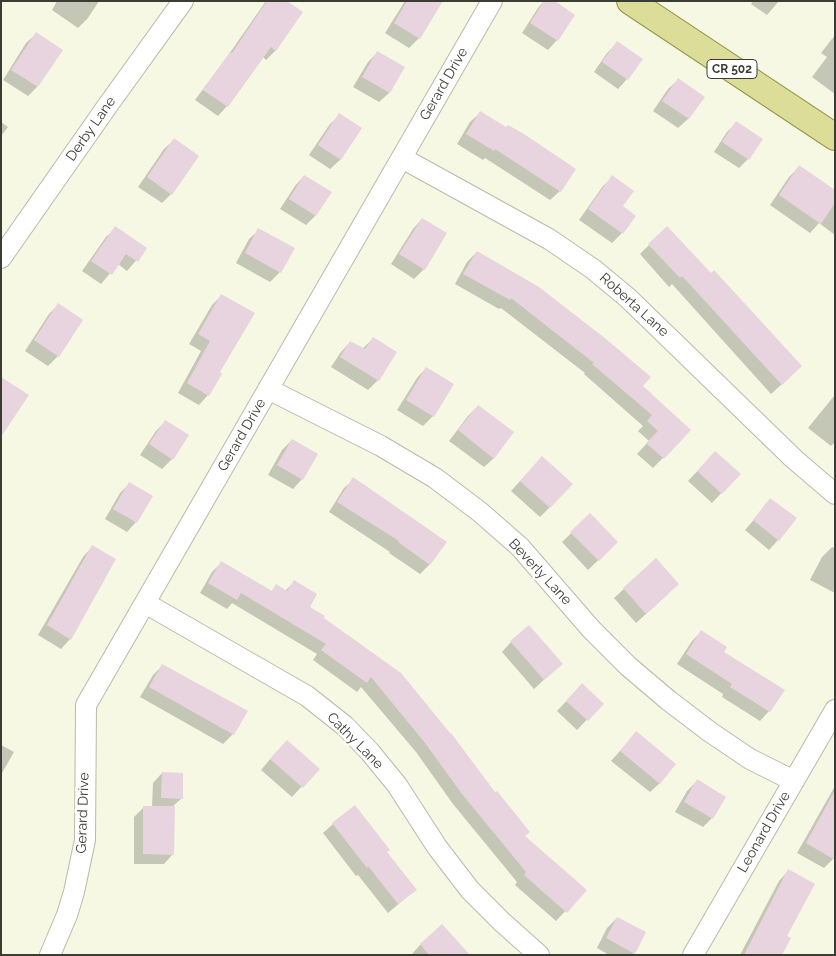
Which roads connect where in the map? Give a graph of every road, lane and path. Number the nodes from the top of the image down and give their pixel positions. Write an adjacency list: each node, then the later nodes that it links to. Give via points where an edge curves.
1 (183, 1): 6 (street, Derby Lane)
2 (492, 1): 5 (street, Gerard Drive)
3 (630, 1): 4 (main road, CR 502)
4 (835, 136)
5 (402, 158): 7 (street, Gerard Drive); 8 (street, Roberta Lane, via 549,239 593,269 628,298 794,460)
6 (1, 258)
7 (268, 389): 9 (street, Gerard Drive); 11 (street, Beverly Lane, via 381,446 435,478 473,506 520,547 628,666 710,732)
8 (835, 494)
9 (145, 603): 12 (street, Gerard Drive, via 86,705 85,840 74,892); 13 (street, Cathy Lane, via 306,696 345,726 397,785 437,847 470,890)
10 (835, 710): 11 (street, Leonard Drive)
11 (794, 781): 14 (street, Leonard Drive)
12 (50, 955)
13 (539, 955)
14 (693, 955)

